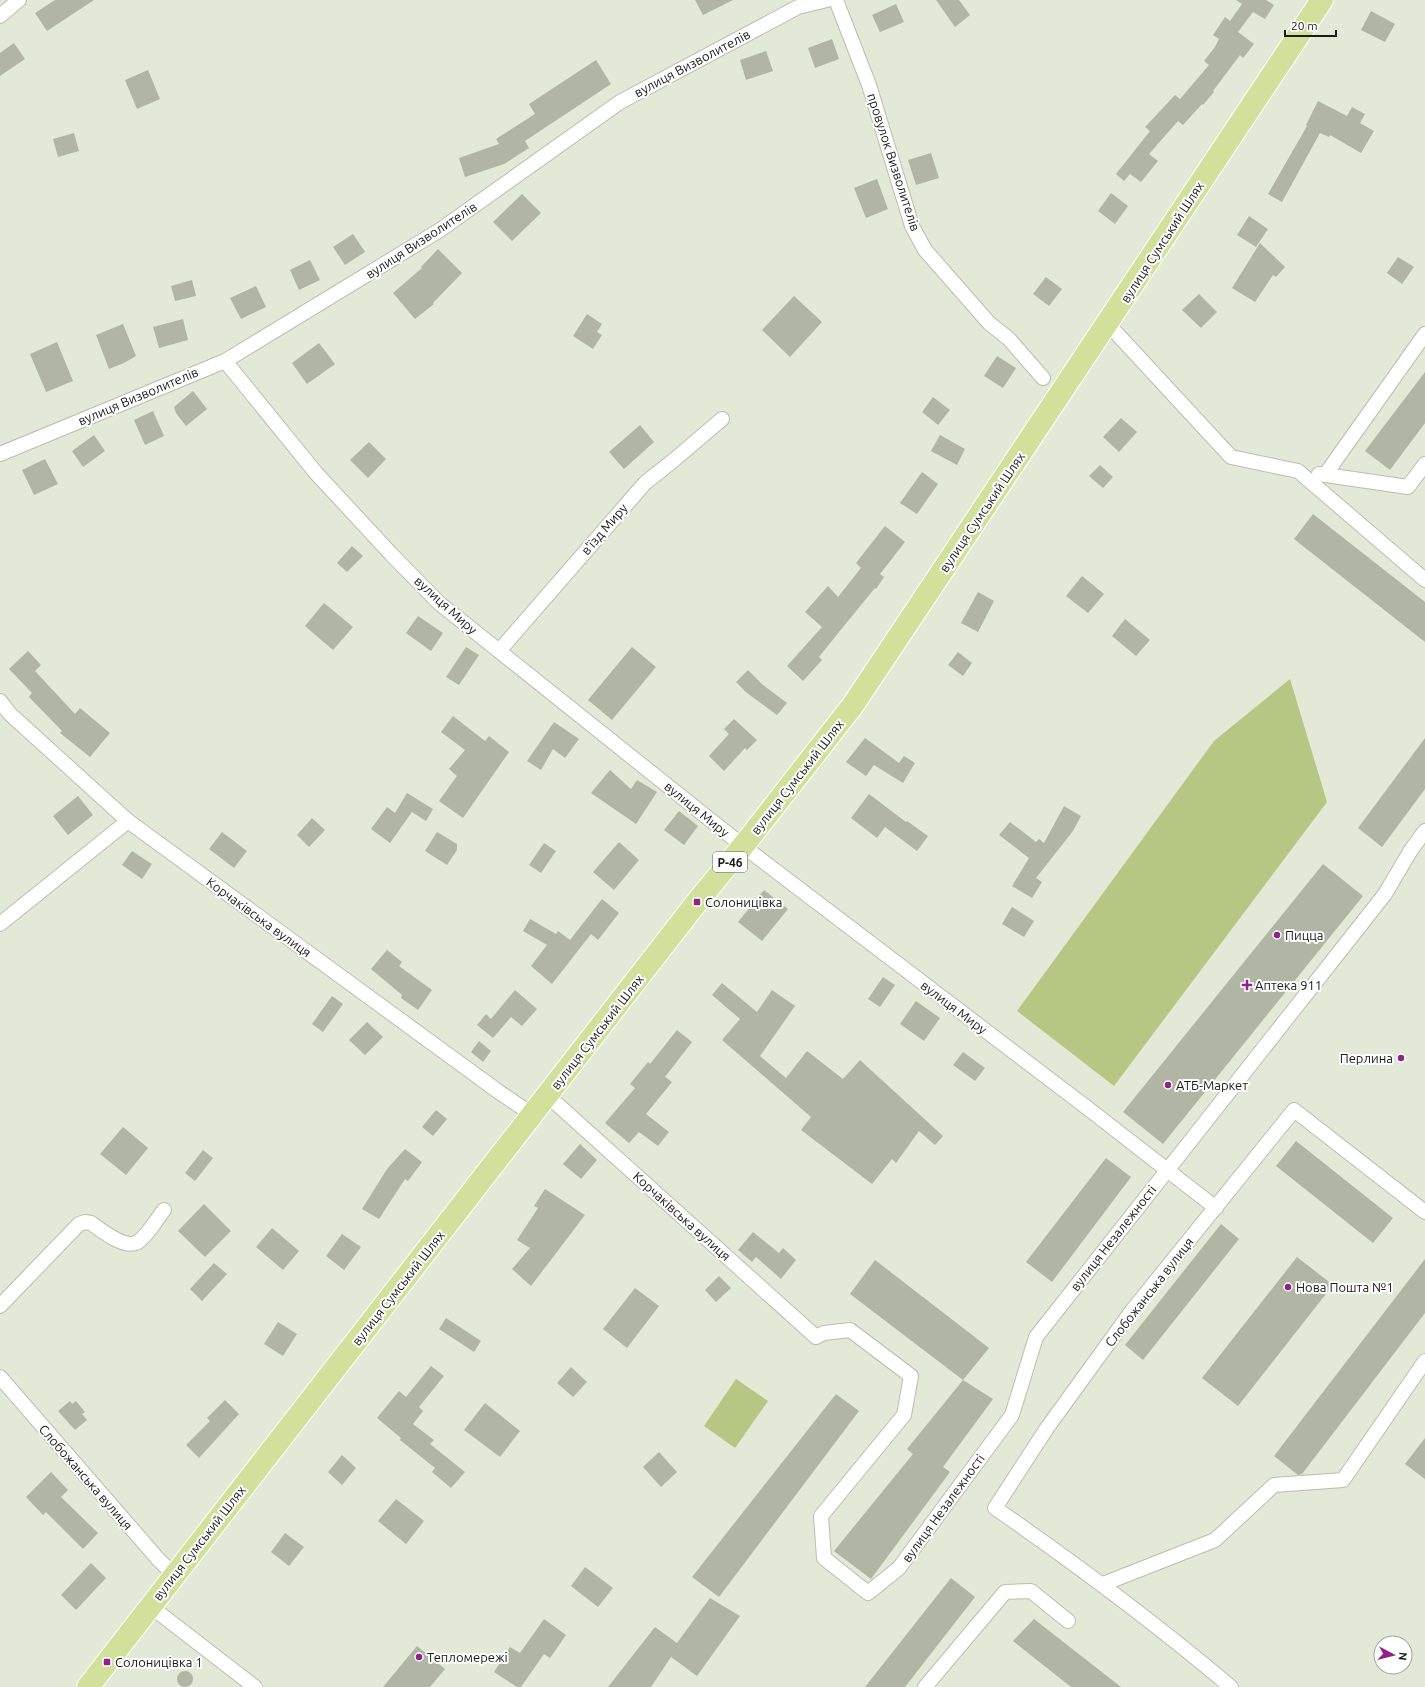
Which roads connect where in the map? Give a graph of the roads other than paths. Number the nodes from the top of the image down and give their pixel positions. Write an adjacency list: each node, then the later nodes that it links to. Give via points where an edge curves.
1 (19, 0): 6 (street)
2 (827, 0): 5 (street, вулиця Визволителів)
3 (836, 0): 10 (street, провулок Визволителів, via 870,86 912,226 925,250)
4 (1322, 0): 7 (main road, вулиця Сумський Шлях / Р-46)
5 (793, 4): 9 (street, вулиця Визволителів, via 620,102 440,230)
6 (0, 16)
7 (1108, 324): 14 (street, via 1232,458); 21 (main road, вулиця Сумський Шлях / Р-46, via 853,706)
8 (1425, 334): 15 (street)
9 (225, 360): 12 (street, вулиця Визволителів); 17 (street, вулиця Миру, via 316,473 391,554 439,603)
10 (1043, 378)
11 (722, 419): 17 (street, в'їзд Миру, via 645,482)
12 (0, 454)
13 (1425, 464): 15 (street, via 1408,487)
14 (1298, 471): 15 (street); 16 (street)
15 (1325, 475)
16 (1425, 580)
17 (499, 651): 21 (street, вулиця Миру)
18 (0, 701): 19 (street, Корчаківська вулиця, via 10,714)
19 (128, 821): 22 (street); 24 (street, Корчаківська вулиця)
20 (1425, 831): 25 (street, вулиця Незалежності, via 1384,894)
21 (743, 846): 23 (main road, вулиця Сумський Шлях / Р-46); 25 (street, вулиця Миру)
22 (0, 924)
23 (548, 1096): 24 (main road, вулиця Сумський Шлях / Р-46); 32 (street, Корчаківська вулиця, via 816,1337 824,1333 850,1330 911,1376 904,1415 821,1516)
24 (533, 1115): 33 (main road, вулиця Сумський Шлях / Р-46)
25 (1166, 1170): 26 (street, вулиця Миру); 32 (street, вулиця Незалежності, via 1036,1337 1012,1415 899,1568 868,1593 824,1558)
26 (1216, 1208): 28 (street, Слобожанська вулиця, via 1294,1110); 34 (street, Слобожанська вулиця, via 1131,1312 1047,1428 994,1508)
27 (164, 1210): 29 (street, via 142,1238 134,1243 122,1243 90,1223 79,1224)
28 (1425, 1212)
29 (0, 1306)
30 (1425, 1361): 34 (street, via 1343,1480 1274,1485 1214,1540)
31 (0, 1378): 33 (street, Слобожанська вулиця)
32 (822, 1539)
33 (174, 1575): 35 (main road, вулиця Сумський Шлях / Р-46)
34 (1102, 1584): 40 (street, Слобожанська вулиця)
35 (150, 1606): 37 (main road, вулиця Сумський Шлях / Р-46); 38 (street)
36 (1068, 1621): 39 (street, via 1031,1591 1005,1592)
37 (88, 1687)
38 (255, 1687)
39 (925, 1687)
40 (1230, 1687)

